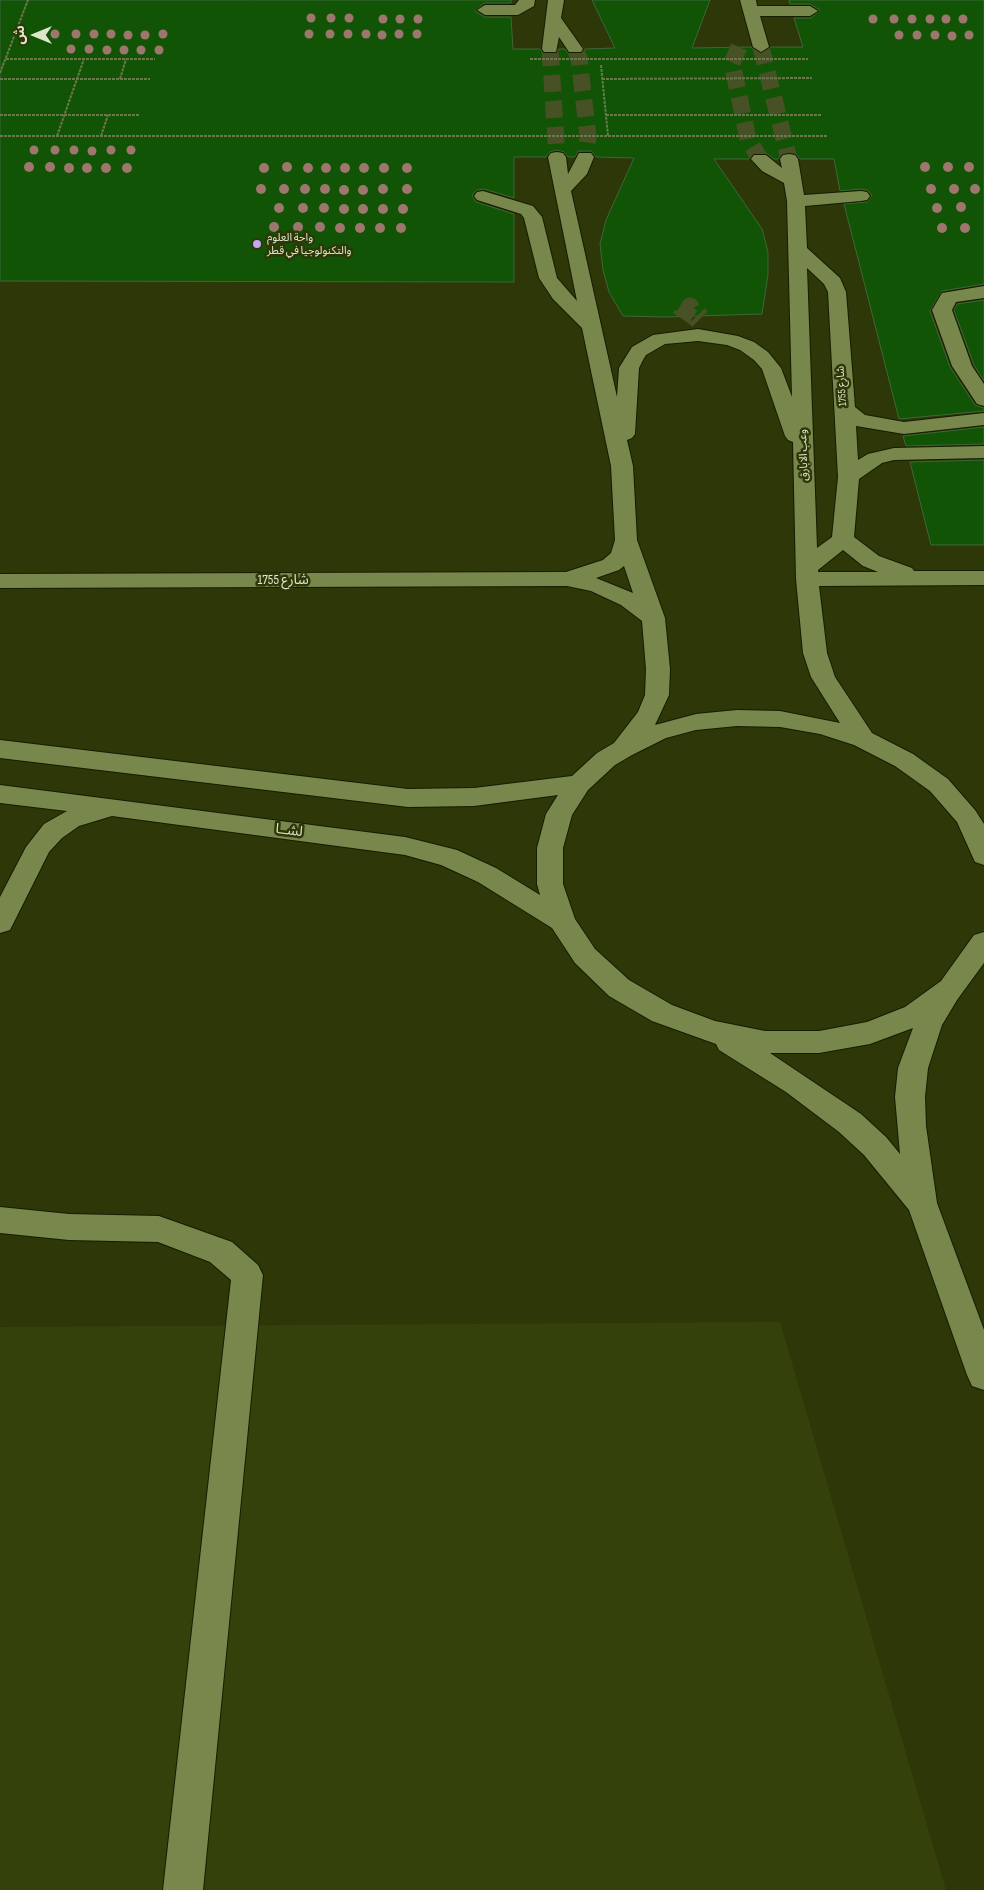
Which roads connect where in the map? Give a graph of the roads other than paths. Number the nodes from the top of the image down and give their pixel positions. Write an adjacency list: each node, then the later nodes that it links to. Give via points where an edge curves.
1 (527, 0): 4 (street, via 526,6 518,10)
2 (556, 0): 6 (street)
3 (751, 6): 5 (street); 7 (street, via 760,41)
4 (485, 10)
5 (810, 11)
6 (554, 18): 8 (street); 9 (street)
7 (744, 43)
8 (550, 49)
9 (575, 49)
10 (557, 157): 14 (street)
11 (585, 157): 14 (street, via 578,174)
12 (760, 159): 15 (street)
13 (789, 159): 15 (street, وعب الابارق)
14 (562, 190): 20 (street)
15 (795, 191): 17 (street); 18 (street, وعب الابارق)
16 (483, 196): 20 (street, via 527,210 533,217 548,278)
17 (861, 196)
18 (797, 249): 24 (street, شارع 1755, via 833,282 837,292); 27 (street, وعب الابارق)
19 (984, 292): 23 (street, via 949,297 942,310 962,366)
20 (592, 328): 28 (street)
21 (671, 336): 22 (street); 22 (street, via 691,319); 28 (street, via 639,351 629,368)
22 (715, 336): 27 (street, via 747,346 771,368)
23 (984, 400)
24 (844, 408): 25 (street, via 858,420 904,428); 29 (street, شارع 1755)
25 (984, 419)
26 (984, 452): 29 (street, via 894,454 875,458)
27 (804, 464): 32 (street, وعب الابارق)
28 (622, 466): 31 (street)
29 (849, 477): 30 (street, شارع 1755)
30 (843, 539): 32 (street); 33 (street, via 871,561)
31 (626, 540): 35 (street, شارع 1755, via 621,556 611,565); 37 (street)
32 (807, 573): 33 (street); 38 (street, وعب الابارق, via 815,653 823,678)
33 (924, 578): 34 (street)
34 (984, 578)
35 (567, 579): 36 (street, شارع 1755); 37 (street, شارع 1755, via 612,591)
36 (0, 580)
37 (653, 618): 39 (street, via 657,695 649,715)
38 (863, 739): 39 (street, via 805,723 737,718 696,722); 44 (street, via 904,760 939,785 966,816)
39 (623, 748): 41 (street)
40 (0, 750): 41 (street, via 408,798 474,797)
41 (579, 784): 45 (street, via 560,814 550,848 550,884)
42 (0, 794): 43 (street, لشــا)
43 (115, 807): 45 (street, لشــا, via 405,846 448,857 487,875); 46 (street, via 70,819 53,831 39,847)
44 (982, 842)
45 (562, 920): 49 (street, via 585,956 619,988 662,1013)
46 (0, 923)
47 (984, 942): 48 (street)
48 (951, 989): 49 (street, via 915,1015 870,1033 819,1042 765,1042); 50 (street, via 928,1022 913,1068 910,1096 912,1126)
49 (712, 1032): 50 (street, via 796,1084 850,1123 875,1146)
50 (922, 1203): 52 (street)
51 (0, 1220): 53 (street, via 69,1227 159,1229 221,1252 247,1275)
52 (984, 1375)
53 (183, 1890)

